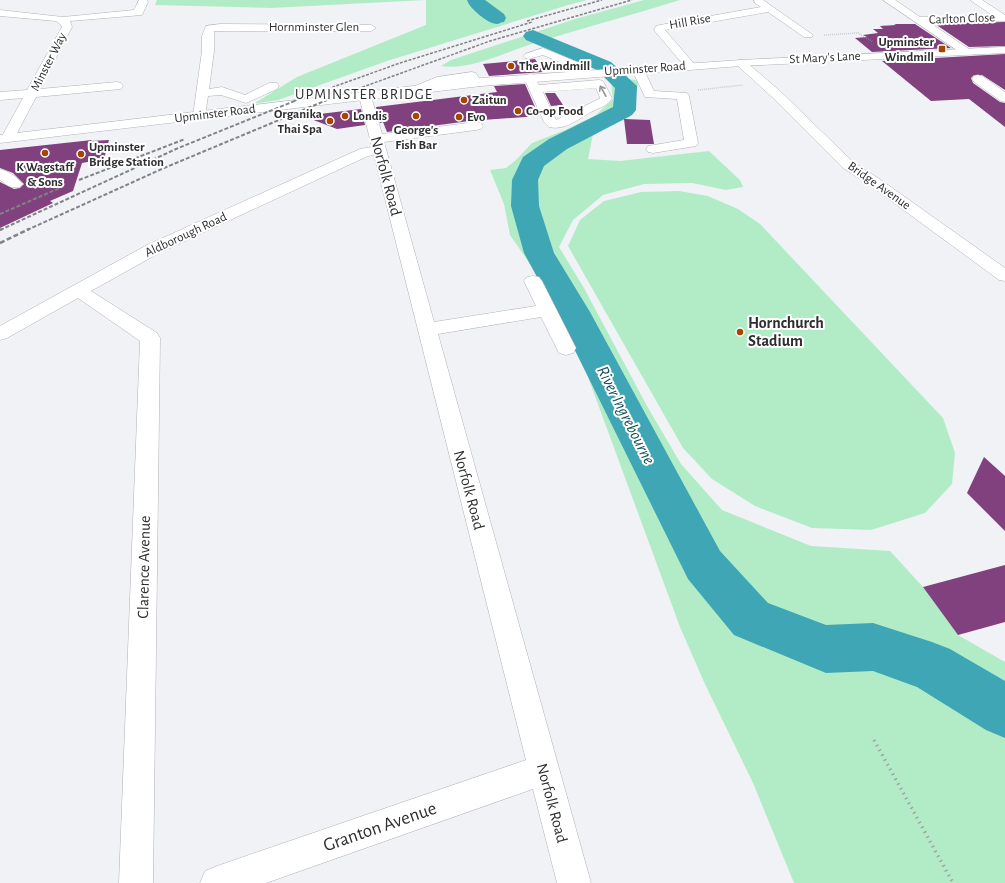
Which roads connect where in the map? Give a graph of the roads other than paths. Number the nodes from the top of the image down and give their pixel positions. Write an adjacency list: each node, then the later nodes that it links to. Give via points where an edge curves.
1 (757, 0): 7 (street)
2 (888, 0): 10 (street)
3 (975, 0): 6 (street)
4 (143, 2): 9 (street, via 138,13)
5 (1005, 5): 6 (street)
6 (984, 6): 10 (street, Carlton Close, via 1003,18)
7 (769, 9): 13 (street); 19 (street, Hill Rise, via 660,28 659,30)
8 (0, 13): 9 (street, Minster Way)
9 (62, 20): 27 (street, Minster Way, via 67,27)
10 (920, 20): 16 (street)
11 (257, 27): 12 (street, Hornminster Glen); 14 (street, Hornminster Glen, via 252,34); 26 (street, Hornminster Glen, via 210,28 207,37 212,45)
12 (371, 28)
13 (808, 35)
14 (242, 37)
15 (1005, 50): 16 (street, St Mary's Lane)
16 (965, 52): 18 (street, St Mary's Lane)
17 (529, 56): 21 (street, via 543,51 578,66)
18 (741, 63): 19 (street, Upminster Road); 38 (street, Bridge Avenue, via 765,83 848,165)
19 (690, 66): 20 (street, Upminster Road)
20 (638, 70): 21 (street, Upminster Road); 35 (street, via 647,100 682,96 691,143)
21 (585, 73): 23 (street, Upminster Road)
22 (978, 79): 30 (street)
23 (532, 83): 23 (street, one-way to 23, via 554,124 573,119 590,107 602,104 606,98 599,84); 29 (street, Upminster Road, via 476,83)
24 (117, 86): 27 (street)
25 (272, 86): 26 (street, via 246,99 222,91)
26 (202, 93): 31 (street, Hornminster Glen)
27 (32, 94): 28 (street); 33 (street, Minster Way)
28 (0, 96)
29 (364, 96): 31 (street, Upminster Road); 34 (street, Norfolk Road)
30 (1005, 98)
31 (199, 116): 33 (street, Upminster Road)
32 (476, 126): 34 (street, Aldborough Road)
33 (4, 139)
34 (377, 144): 40 (street, Aldborough Road, via 365,152 153,249); 42 (street, Norfolk Road)
35 (653, 149)
36 (0, 173): 37 (street)
37 (15, 184)
38 (1005, 276)
39 (533, 281): 41 (street)
40 (78, 290): 43 (street, Aldborough Road); 46 (street, Clarence Avenue, via 150,338)
41 (547, 310): 42 (street); 44 (street)
42 (426, 330): 45 (street, Norfolk Road)
43 (0, 334)
44 (566, 348)
45 (543, 770): 47 (street, Granton Avenue); 48 (street, Norfolk Road)
46 (136, 883)
47 (217, 883)
48 (574, 883)

